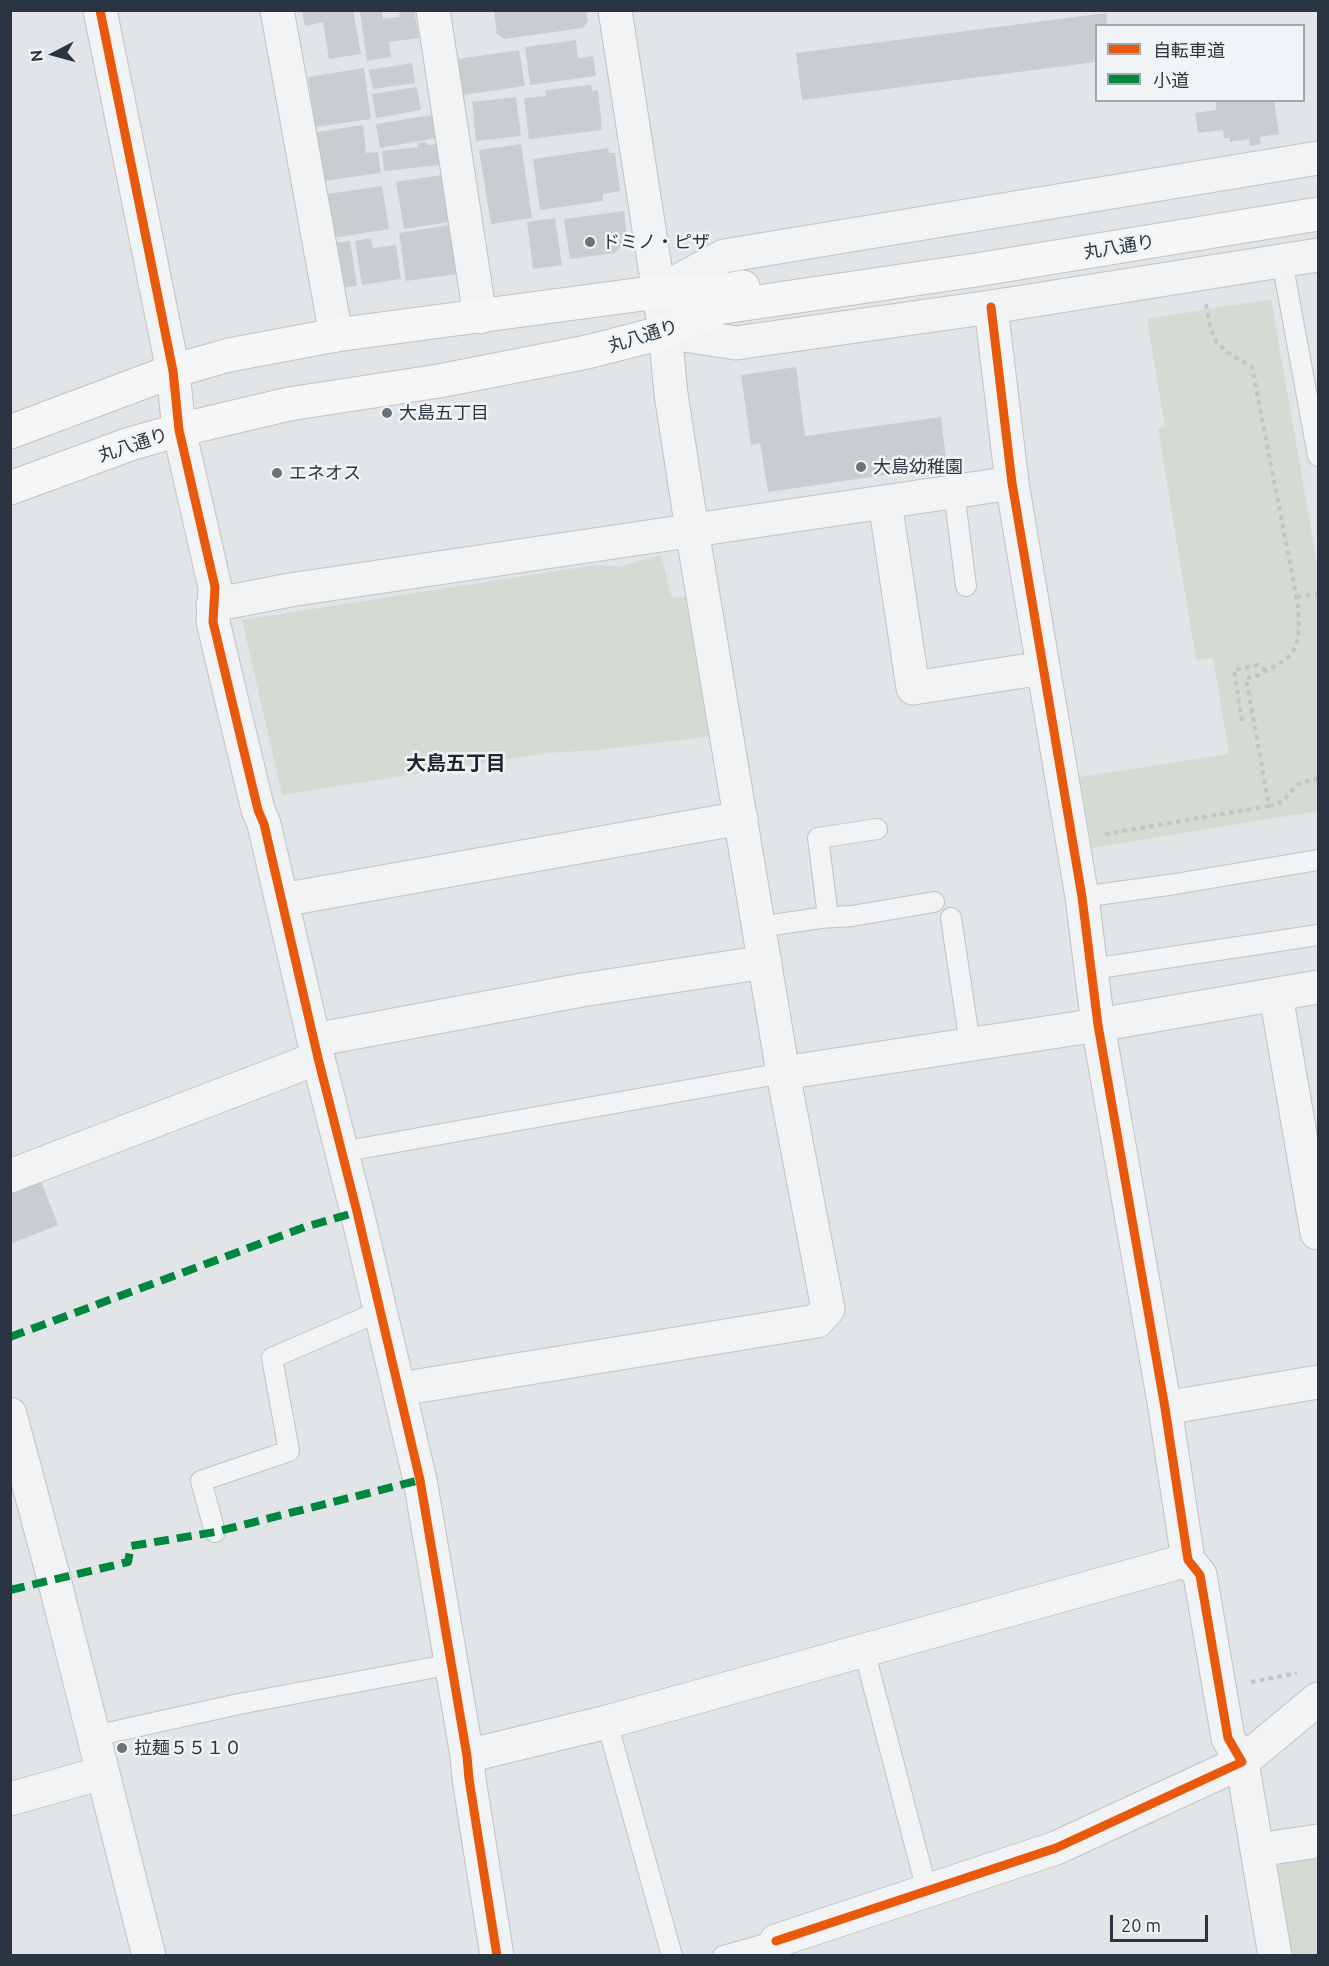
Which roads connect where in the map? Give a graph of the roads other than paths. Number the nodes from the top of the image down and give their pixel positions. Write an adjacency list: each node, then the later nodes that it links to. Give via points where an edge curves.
1 (100, 10): 16 (street)
2 (277, 10): 15 (street)
3 (433, 10): 13 (street)
4 (615, 10): 10 (street)
5 (1318, 158): 10 (street, via 724,256)
6 (1318, 191): 11 (main road, 丸八通り)
7 (1318, 214): 11 (main road, 丸八通り, via 976,270)
8 (1318, 255): 9 (street)
9 (1282, 261): 12 (street); 19 (lane)
10 (658, 292): 11 (main road, 丸八通り); 13 (main road, 丸八通り); 14 (street)
11 (718, 300): 14 (main road, 丸八通り)
12 (990, 307): 14 (street, via 736,343); 20 (street)
13 (480, 317): 15 (main road, 丸八通り)
14 (665, 332): 17 (main road, 丸八通り, via 587,352 289,404); 24 (street)
15 (336, 335): 16 (main road, 丸八通り, via 229,355)
16 (173, 371): 17 (street); 18 (main road, 丸八通り)
17 (178, 430): 21 (main road, 丸八通り); 26 (street, via 215,586)
18 (10, 432)
19 (1318, 456)
20 (1012, 483): 22 (street); 27 (street)
21 (10, 488)
22 (954, 492): 23 (street); 25 (lane)
23 (885, 502): 24 (street); 27 (street, via 913,688)
24 (692, 530): 26 (street); 28 (street)
25 (966, 586)
26 (213, 605): 32 (street, via 213,622)
27 (1043, 668): 31 (street)
28 (741, 818): 32 (street); 36 (street)
29 (877, 830): 34 (lane, via 818,838)
30 (1318, 860): 31 (lane)
31 (1082, 897): 39 (street)
32 (282, 900): 44 (street)
33 (933, 902): 34 (lane)
34 (828, 917): 36 (lane)
35 (951, 918): 43 (lane)
36 (759, 927): 38 (street)
37 (1318, 935): 39 (lane)
38 (765, 962): 44 (street, via 582,990); 45 (street)
39 (1092, 969): 42 (street)
40 (1318, 987): 41 (street)
41 (1276, 995): 42 (street); 48 (street)
42 (1098, 1025): 43 (street); 52 (street)
43 (970, 1044): 45 (street)
44 (316, 1049): 46 (street); 47 (street)
45 (783, 1073): 46 (lane); 51 (street, via 828,1309 817,1321)
46 (341, 1152): 49 (street)
47 (10, 1176)
48 (1317, 1233)
49 (380, 1311): 51 (street); 54 (lane, via 272,1358 289,1451 201,1481)
50 (1318, 1382): 52 (street)
51 (400, 1389): 57 (street)
52 (1165, 1408): 55 (street)
53 (12, 1423): 60 (street)
54 (216, 1532)
55 (1188, 1560): 56 (street); 62 (street, via 1200,1575 1228,1738)
56 (864, 1650): 59 (street); 67 (lane)
57 (452, 1664): 60 (lane); 61 (street)
58 (1312, 1685): 62 (street)
59 (607, 1722): 61 (street); 71 (lane)
60 (94, 1736): 63 (street)
61 (467, 1756): 70 (street)
62 (1242, 1762): 66 (street); 67 (street, via 1056,1848)
63 (102, 1773): 64 (street); 69 (street)
64 (10, 1799)
65 (1318, 1841): 66 (street)
66 (1257, 1850): 73 (street)
67 (927, 1891): 68 (street)
68 (778, 1948): 72 (lane)
69 (149, 1956)
70 (497, 1956)
71 (672, 1956)
72 (723, 1956)
73 (1275, 1956)

